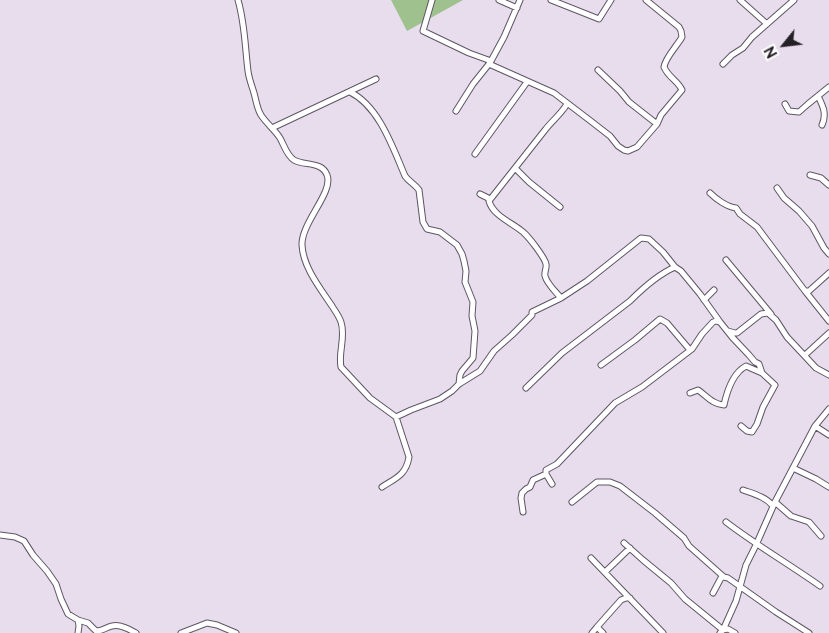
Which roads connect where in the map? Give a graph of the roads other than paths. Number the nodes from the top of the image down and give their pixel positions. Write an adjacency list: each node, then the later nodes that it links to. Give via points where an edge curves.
1 (238, 0): 25 (street, via 256,104)
2 (432, 0): 12 (street, via 423,31)
3 (499, 0): 10 (street)
4 (520, 0): 10 (street)
5 (551, 0): 6 (street, via 600,19)
6 (611, 0)
7 (646, 0): 23 (street, via 682,34 664,64 664,70 682,90)
8 (740, 0): 11 (street)
9 (794, 0): 11 (street)
10 (517, 8): 12 (street)
11 (767, 24): 13 (street)
12 (490, 63): 16 (street); 22 (street)
13 (723, 64)
14 (598, 70): 23 (street, via 629,102)
15 (376, 79): 18 (street)
16 (527, 82): 20 (street, via 554,93); 26 (street)
17 (829, 87): 19 (street)
18 (350, 92): 25 (street); 53 (street, via 358,96 377,118 405,176 419,190 423,222 427,229 440,232 457,245 462,254 465,282 473,302 475,331 473,358 462,371)
19 (818, 96): 21 (street, via 797,113 789,111); 24 (street, via 825,110)
20 (567, 104): 23 (street, via 624,150 637,147); 27 (street)
21 (785, 104)
22 (456, 110)
23 (657, 124)
24 (822, 125)
25 (272, 128): 57 (street, via 292,159 318,166 328,176 325,193 303,236 303,254 340,320 343,343 340,367 370,398)
26 (475, 154)
27 (515, 168): 33 (street); 34 (street)
28 (810, 175): 29 (street)
29 (829, 185)
30 (777, 188): 35 (street, via 812,226)
31 (710, 193): 40 (street, via 736,208 754,224)
32 (480, 194): 33 (street)
33 (490, 199): 41 (street, via 494,210 534,244 546,264 547,280)
34 (560, 207)
35 (829, 254)
36 (726, 260): 43 (street)
37 (675, 267): 41 (street, via 649,239 641,238); 42 (street, via 681,270); 54 (street, via 562,353)
38 (829, 273): 40 (street)
39 (714, 290): 42 (street)
40 (805, 291): 44 (street)
41 (561, 298): 53 (street, via 532,312 494,351 480,371)
42 (704, 300): 45 (street)
43 (771, 314): 46 (street, via 761,314 738,332); 49 (street)
44 (829, 321)
45 (720, 322): 46 (street); 48 (street, via 713,322)
46 (728, 331): 51 (street, via 759,364)
47 (829, 333): 49 (street)
48 (690, 350): 50 (street, via 660,319); 62 (street, via 642,387 616,402 557,464 546,470)
49 (805, 355): 52 (street, via 816,368)
50 (601, 365)
51 (762, 372): 55 (street, via 745,366 740,370 729,388 724,405 698,390); 58 (street, via 775,385 752,432)
52 (829, 375)
53 (459, 384): 57 (street, via 440,399)
54 (526, 388)
55 (690, 393)
56 (829, 410): 59 (street)
57 (396, 417): 65 (street, via 408,463 402,473)
58 (741, 426)
59 (816, 426): 60 (street); 61 (street)
60 (829, 435)
61 (793, 468): 64 (street); 68 (street)
62 (546, 474): 63 (street); 69 (street, via 533,480 522,493)
63 (552, 484)
64 (829, 487)
65 (382, 488)
66 (744, 490): 68 (street)
67 (572, 502): 78 (street, via 597,482 620,486 656,513)
68 (774, 504): 72 (street, via 791,516 809,522); 74 (street)
69 (523, 512)
70 (726, 522): 74 (street)
71 (0, 535): 83 (street, via 24,541 56,584 68,614)
72 (821, 536)
73 (624, 543): 75 (street)
74 (756, 545): 79 (street); 80 (street)
75 (630, 548): 77 (street); 85 (street)
76 (592, 558): 77 (street)
77 (605, 572): 82 (street)
78 (724, 577): 80 (street); 81 (street)
79 (820, 586)
80 (740, 587): 85 (street); 94 (street)
81 (713, 593)
82 (630, 598): 84 (street, via 621,600); 92 (street)
83 (78, 620): 86 (street); 87 (street, via 88,623 96,631 113,625)
84 (597, 627): 90 (street); 91 (street)
85 (721, 631): 93 (street, via 728,629)
86 (78, 633)
87 (136, 633)
88 (181, 633): 89 (street, via 207,623)
89 (236, 633)
90 (592, 633)
91 (603, 633)
92 (663, 633)
93 (735, 633)
94 (809, 633)

